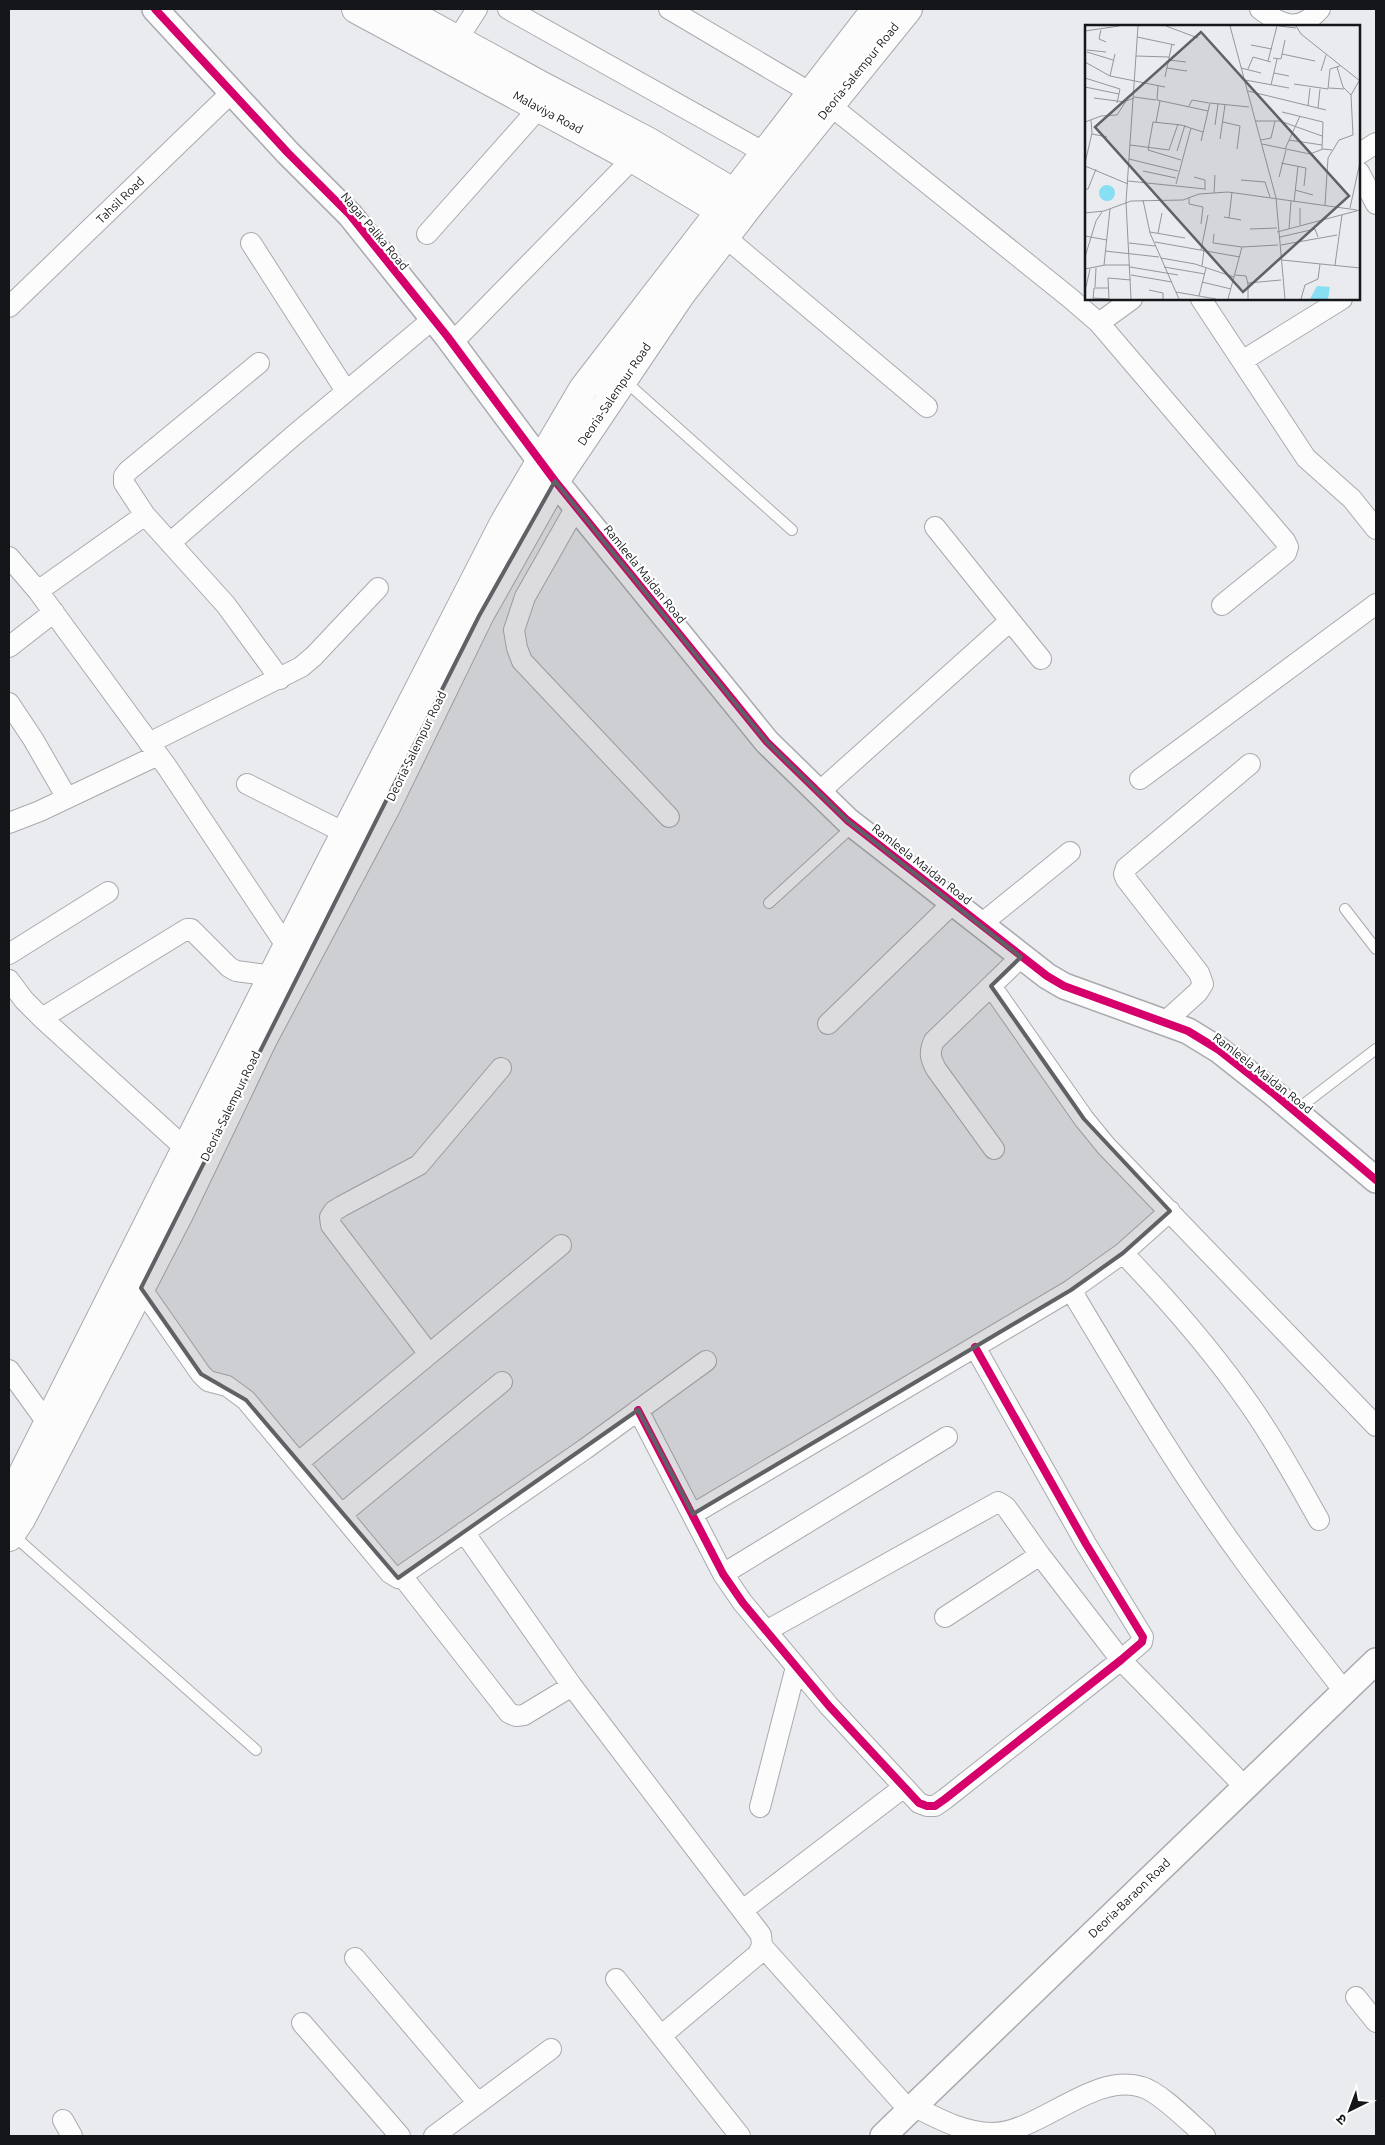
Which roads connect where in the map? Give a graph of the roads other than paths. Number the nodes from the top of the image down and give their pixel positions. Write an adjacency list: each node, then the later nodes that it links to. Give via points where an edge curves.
1 (155, 9): 14 (street, Nagar Palika Road)
2 (356, 9): 13 (main road, Malaviya Road)
3 (401, 9): 13 (main road, Malaviya Road)
4 (477, 9): 13 (street)
5 (508, 9): 19 (street)
6 (669, 9): 15 (street)
7 (876, 9): 15 (main road, Deoria-Salempur Road)
8 (908, 9): 15 (main road, Deoria-Salempur Road)
9 (1260, 9): 11 (street)
10 (1320, 9): 12 (street, via 1312,18)
11 (1287, 25)
12 (1297, 25)
13 (452, 48): 16 (main road, Malaviya Road); 18 (main road, Malaviya Road)
14 (232, 92): 29 (street, Tahsil Road); 30 (street, Nagar Palika Road, via 350,215)
15 (821, 99): 19 (main road, Deoria-Salempur Road); 23 (main road, Deoria-Salempur Road); 31 (street)
16 (539, 108): 18 (main road, Malaviya Road); 24 (street)
17 (1376, 143): 20 (street)
18 (641, 150): 23 (main road, Malaviya Road); 32 (street)
19 (765, 153): 23 (main road, Deoria-Salempur Road)
20 (1360, 153)
21 (1360, 174): 22 (street)
22 (1376, 204)
23 (734, 213): 35 (main road, Deoria-Salempur Road); 37 (street); 38 (main road, Deoria-Salempur Road, via 582,389)
24 (427, 234)
25 (251, 243): 36 (street)
26 (1131, 300): 31 (street)
27 (1202, 300): 33 (street)
28 (1340, 300): 33 (street)
29 (9, 307)
30 (433, 319): 32 (street, Nagar Palika Road); 36 (street)
31 (1099, 323): 49 (street, via 1288,546 1286,553)
32 (452, 343): 38 (street, Nagar Palika Road)
33 (1242, 361): 42 (street, via 1306,458 1352,499)
34 (259, 363): 40 (street, via 128,470 124,483)
35 (624, 380): 38 (main road, Deoria-Salempur Road); 43 (lane)
36 (346, 392): 44 (street)
37 (927, 407)
38 (547, 471): 39 (street, Ramleela Maidan Road); 65 (main road, Deoria-Salempur Road, via 504,523); 91 (main road, Deoria-Salempur Road, via 385,809 263,1039)
39 (576, 507): 60 (street, Ramleela Maidan Road, via 767,742); 62 (street, via 525,597 514,630 517,648 522,660)
40 (145, 516): 44 (street); 47 (street)
41 (935, 527): 51 (street)
42 (1376, 529)
43 (792, 530)
44 (170, 543): 54 (street, via 226,605)
45 (9, 557): 47 (street)
46 (378, 588): 54 (street, via 314,656)
47 (38, 591): 50 (street)
48 (1376, 604): 58 (street)
49 (1222, 605)
50 (54, 612): 52 (street); 56 (street)
51 (1010, 621): 53 (street); 60 (street)
52 (9, 647)
53 (1041, 660)
54 (280, 678): 56 (street)
55 (9, 703): 61 (street)
56 (154, 749): 61 (street); 72 (street)
57 (1250, 764): 80 (street, via 1126,868 1124,874 1199,973 1203,984)
58 (1140, 779)
59 (247, 784): 65 (street)
60 (818, 793): 64 (street, Ramleela Maidan Road)
61 (67, 798): 63 (street)
62 (669, 817)
63 (9, 823)
64 (854, 825): 68 (lane); 69 (street, Ramleela Maidan Road)
65 (345, 833): 72 (main road, Deoria-Salempur Road)
66 (1070, 852): 71 (street)
67 (108, 892): 74 (street)
68 (769, 903)
69 (953, 903): 71 (street, Ramleela Maidan Road); 81 (street)
70 (1345, 909): 73 (lane)
71 (980, 925): 75 (street, Ramleela Maidan Road)
72 (287, 947): 76 (main road, Deoria-Salempur Road)
73 (1376, 949)
74 (9, 954)
75 (1021, 957): 78 (street); 80 (street, Ramleela Maidan Road, via 1064,986)
76 (273, 976): 79 (street, via 236,971 191,929 186,929); 85 (main road, Deoria-Salempur Road)
77 (9, 980): 79 (street)
78 (992, 986): 86 (street, via 934,1041 930,1050 936,1068); 88 (street, via 1084,1119)
79 (42, 1018): 85 (street)
80 (1165, 1022): 84 (street, Ramleela Maidan Road, via 1188,1031 1219,1050)
81 (828, 1024)
82 (1376, 1049): 84 (lane)
83 (501, 1068): 94 (street, via 419,1165 342,1206 330,1217 331,1225)
84 (1295, 1111): 87 (street, Ramleela Maidan Road)
85 (186, 1149): 99 (main road, Deoria-Salempur Road)
86 (994, 1149)
87 (1376, 1180)
88 (1170, 1211): 90 (street); 100 (street)
89 (561, 1245): 94 (street)
90 (1123, 1253): 92 (street); 106 (street, via 1169,1301 1251,1406)
91 (141, 1288): 102 (street, via 201,1374 208,1381 227,1386 246,1400); 108 (main road, Deoria-Salempur Road, via 22,1519)
92 (1071, 1290): 93 (street); 118 (street, via 1211,1514)
93 (975, 1347): 105 (street); 114 (street, via 1086,1544 1141,1631 1142,1642)
94 (429, 1354): 102 (street)
95 (706, 1360): 98 (street)
96 (9, 1370): 99 (street)
97 (502, 1382): 104 (street)
98 (638, 1410): 105 (street); 107 (street)
99 (48, 1424): 103 (main road, Deoria-Salempur Road)
100 (1376, 1426)
101 (947, 1437): 110 (street)
102 (299, 1462): 104 (street)
103 (9, 1501)
104 (342, 1514): 111 (street, via 390,1573 398,1578)
105 (693, 1514): 110 (street)
106 (1319, 1520)
107 (464, 1532): 111 (street); 117 (street)
108 (10, 1534): 119 (lane)
109 (1040, 1556): 112 (street); 113 (street, via 1006,1507 998,1502); 114 (street)
110 (723, 1574): 113 (street)
111 (402, 1576): 117 (street, via 509,1713 524,1715)
112 (945, 1617)
113 (766, 1631): 116 (street)
114 (1121, 1660): 120 (street, via 935,1806 919,1803); 121 (street)
115 (1376, 1660): 118 (street, Deoria-Baraon Road)
116 (796, 1667): 120 (street); 122 (street)
117 (572, 1686): 123 (street)
118 (1344, 1691): 121 (street, Deoria-Baraon Road)
119 (256, 1750)
120 (904, 1787): 123 (street)
121 (1245, 1787): 133 (street, Deoria-Baraon Road)
122 (760, 1807)
123 (743, 1910): 124 (street, via 761,1936)
124 (762, 1946): 130 (street, via 757,1955); 133 (street)
125 (355, 1958): 132 (street)
126 (616, 1979): 130 (street)
127 (1356, 1997): 128 (street)
128 (1376, 2022)
129 (302, 2023): 135 (street)
130 (661, 2036): 137 (street)
131 (552, 2049): 132 (street)
132 (478, 2103): 136 (street)
133 (911, 2108): 134 (street, via 973,2131); 138 (street, Deoria-Baraon Road)
134 (1010, 2133): 139 (street, via 1093,2092 1121,2084 1143,2087)
135 (400, 2136)
136 (434, 2136)
137 (740, 2136)
138 (883, 2136)
139 (1205, 2136)

